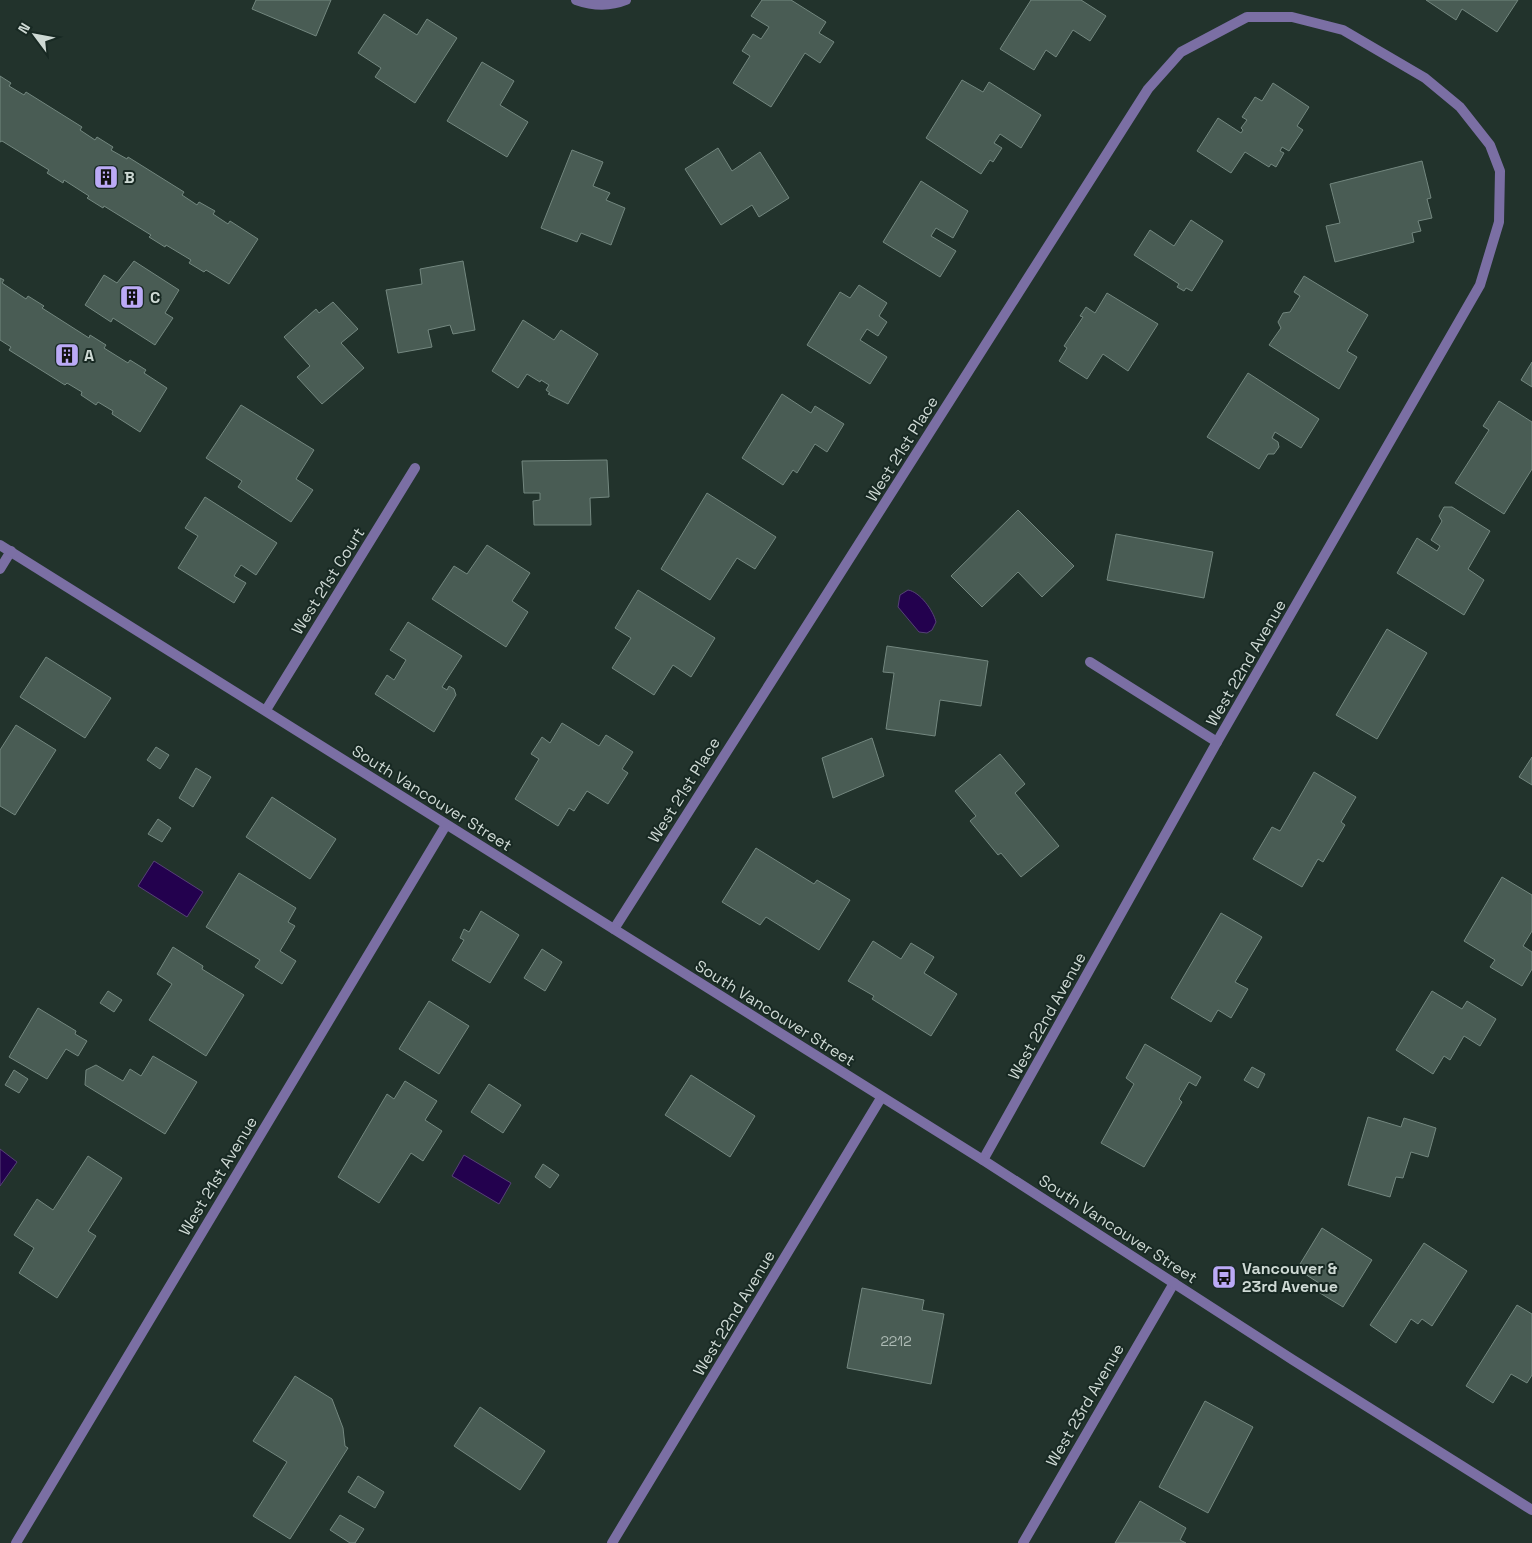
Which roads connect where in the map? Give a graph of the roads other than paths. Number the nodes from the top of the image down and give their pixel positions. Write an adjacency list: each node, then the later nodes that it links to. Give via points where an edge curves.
1 (576, 0): 2 (street, via 615,5)
2 (626, 0)
3 (1247, 17): 10 (street, West 22nd Avenue, via 1292,17 1342,30 1425,78 1460,107 1490,145 1500,171 1499,222 1480,285); 12 (street, West 21st Place, via 1180,52 1148,89)
4 (415, 468): 9 (street, West 21st Court)
5 (0, 544): 6 (street, South Vancouver Street)
6 (10, 551): 7 (street); 9 (street, South Vancouver Street)
7 (0, 569)
8 (1090, 662): 10 (street)
9 (266, 710): 11 (street, South Vancouver Street)
10 (1218, 742): 14 (street, West 22nd Avenue)
11 (446, 825): 12 (street, South Vancouver Street); 17 (street, West 21st Avenue)
12 (614, 929): 13 (street, South Vancouver Street)
13 (881, 1098): 14 (street, South Vancouver Street); 18 (street, West 22nd Avenue)
14 (983, 1160): 15 (street, South Vancouver Street)
15 (1174, 1283): 16 (street, South Vancouver Street); 19 (street, West 23rd Avenue)
16 (1532, 1510)
17 (16, 1543)
18 (612, 1543)
19 (1023, 1543)

